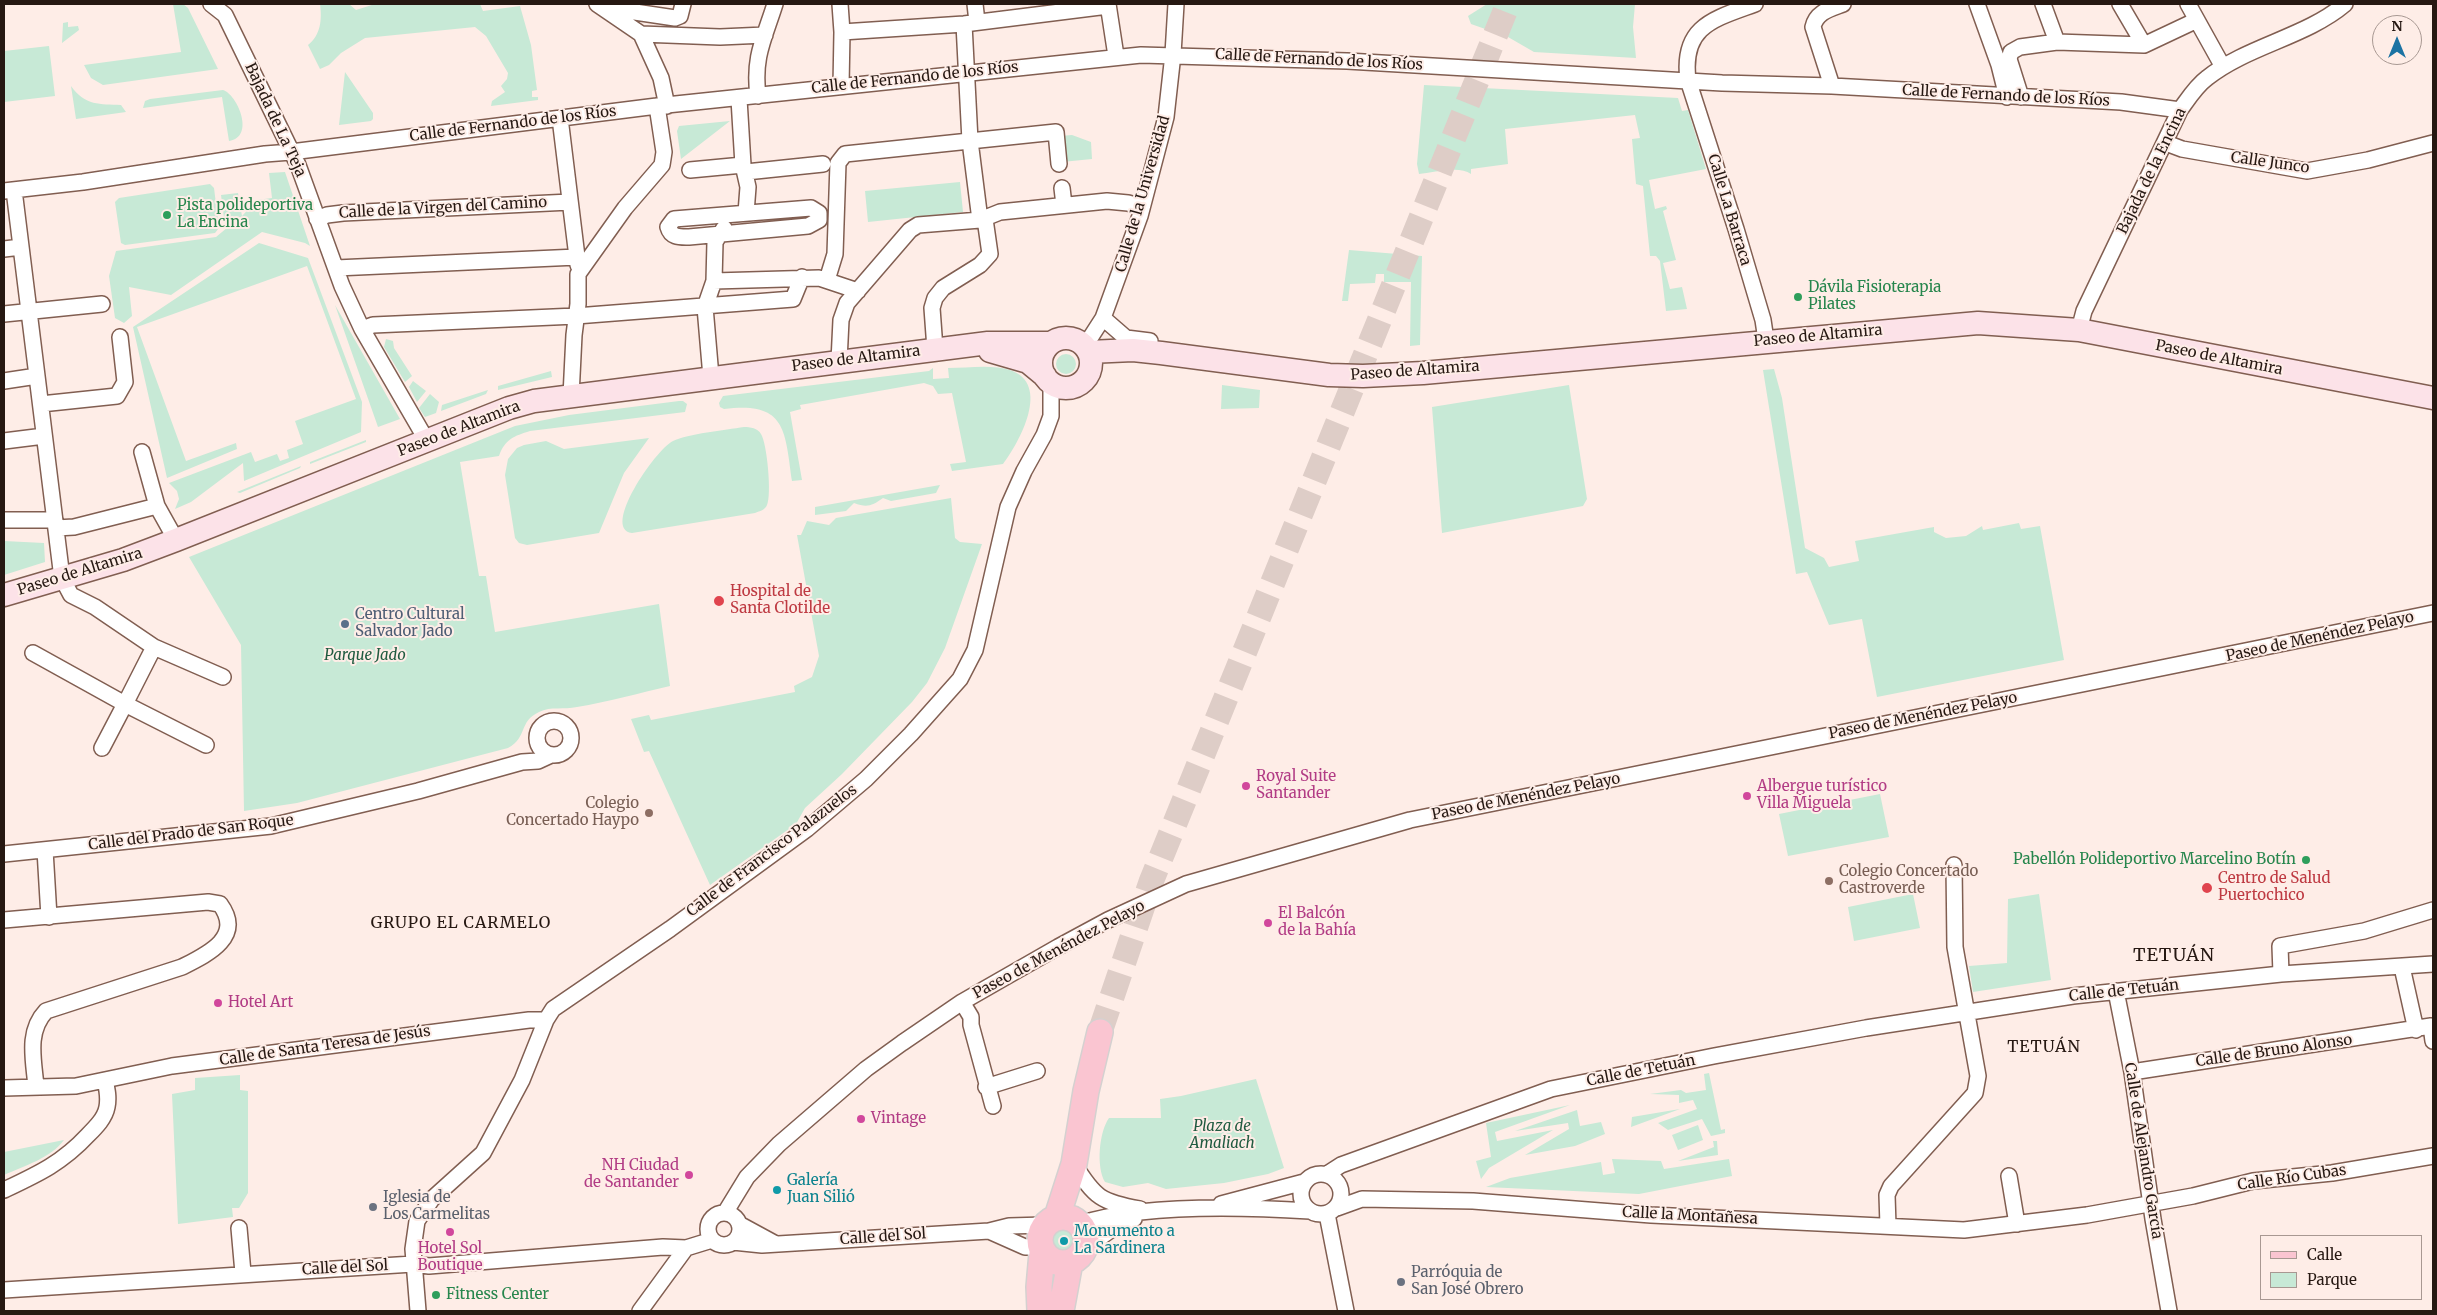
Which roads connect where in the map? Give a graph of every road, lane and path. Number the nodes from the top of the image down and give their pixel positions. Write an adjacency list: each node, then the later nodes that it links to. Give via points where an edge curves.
1 (211, 4): 16 (street, Bajada de La Teja)
2 (683, 4): 14 (street, via 680,16 675,18)
3 (776, 4): 21 (street)
4 (840, 4): 19 (street)
5 (975, 4): 18 (street)
6 (1176, 4): 24 (street, Calle de la Universidad)
7 (1755, 4): 28 (street, via 1700,28 1686,64)
8 (1843, 4): 30 (street, via 1820,13 1813,28)
9 (1977, 4): 32 (street)
10 (2043, 4): 22 (street)
11 (2120, 4): 23 (street)
12 (2188, 4): 17 (street)
13 (2345, 4): 26 (street, Bajada de la Encina)
14 (599, 5): 20 (street)
15 (1108, 5): 18 (street); 25 (street)
16 (226, 10): 40 (street, Bajada de La Teja)
17 (2197, 20): 23 (street); 26 (street)
18 (971, 23): 19 (street); 27 (street)
19 (842, 32): 29 (street)
20 (640, 34): 21 (street); 34 (street, via 661,78)
21 (765, 35): 31 (street, via 758,51)
22 (2056, 42): 23 (street); 32 (street, via 2020,47 2012,52 2009,59)
23 (2144, 45)
24 (1173, 54): 25 (street, Calle de Fernando de los Ríos); 28 (street, Calle de Fernando de los Ríos); 49 (street, Calle de la Universidad, via 1166,117)
25 (1116, 56): 27 (street, Calle de Fernando de los Ríos)
26 (2223, 67): 35 (street, Bajada de la Encina, via 2205,79)
27 (965, 74): 29 (street, Calle de Fernando de los Ríos); 37 (street)
28 (1688, 80): 30 (street, Calle de Fernando de los Ríos); 72 (street, Calle La Barraca, via 1739,238)
29 (841, 86): 31 (street, Calle de Fernando de los Ríos)
30 (1832, 86): 32 (street, Calle de Fernando de los Ríos)
31 (758, 96): 33 (street, Calle de Fernando de los Ríos)
32 (2014, 97): 35 (street, Calle de Fernando de los Ríos, via 2121,102)
33 (739, 99): 34 (street, Calle de Fernando de los Ríos); 43 (street)
34 (662, 106): 36 (street, Calle de Fernando de los Ríos); 58 (street, via 662,165 625,208)
35 (2180, 110): 38 (street, Bajada de la Encina)
36 (560, 118): 40 (street, Calle de Fernando de los Ríos); 47 (street, Calle de la Virgen del Camino)
37 (970, 140): 42 (street, via 1056,132); 52 (street); 60 (street, via 844,154 838,163 834,254)
38 (2166, 143): 39 (street, Calle Junco, via 2182,149 2307,171); 70 (street, Bajada de la Encina, via 2084,311)
39 (2433, 143)
40 (291, 152): 46 (street, Calle de Fernando de los Ríos); 51 (street, Bajada de La Teja)
41 (823, 164): 43 (street)
42 (1059, 164)
43 (745, 169): 44 (street); 50 (street, via 749,195)
44 (690, 170)
45 (1062, 188): 48 (street)
46 (9, 191): 54 (street)
47 (570, 202): 51 (street, Calle de la Virgen del Camino, via 343,212); 56 (street, Calle de la Virgen del Camino)
48 (1064, 205): 49 (street, via 1118,201); 52 (street, via 991,213)
49 (1142, 207): 68 (street, Calle de la Universidad)
50 (739, 213): 53 (street); 53 (street, via 674,219 668,227 675,236); 53 (street, via 811,208 819,213 819,217 816,223 808,226)
51 (317, 219): 57 (street, Bajada de La Teja)
52 (983, 219): 62 (street, via 918,226 910,230); 75 (street, Paseo de Altamira, via 990,254 980,265 943,288 935,298 932,308)
53 (721, 234): 61 (street, via 715,242)
54 (21, 247): 55 (street); 65 (street)
55 (4, 249)
56 (577, 257): 57 (street); 58 (street, Calle de la Virgen del Camino)
57 (336, 268): 69 (street, Bajada de La Teja)
58 (578, 274): 67 (street, Calle de la Virgen del Camino)
59 (802, 277): 60 (street); 61 (street); 64 (street, via 792,299)
60 (826, 280): 62 (street)
61 (714, 281): 64 (street)
62 (858, 291): 79 (street, via 847,302 841,320)
63 (102, 304): 65 (street)
64 (705, 307): 67 (street); 81 (street)
65 (29, 311): 66 (street); 80 (street)
66 (4, 314)
67 (576, 316): 69 (street, via 373,325); 85 (street, Calle de la Virgen del Camino)
68 (1104, 318): 76 (street, Calle de la Universidad); 78 (street, Paseo de Altamira, via 1126,338 1158,342)
69 (362, 329): 90 (street, Bajada de La Teja)
70 (2079, 330): 72 (main road, Paseo de Altamira, via 1978,323); 86 (main road, Paseo de Altamira)
71 (120, 336): 87 (street, via 125,382 117,396)
72 (1766, 340): 78 (main road, Paseo de Altamira, via 1363,376 1286,371)
73 (1050, 343): 74 (main road, Paseo de Altamira, via 988,343); 76 (main road, via 1067,337 1077,340); 82 (main road, via 1041,359)
74 (967, 347): 75 (main road, Paseo de Altamira); 82 (main road, Paseo de Altamira, via 1006,354 1028,362)
75 (935, 349): 79 (main road, Paseo de Altamira)
76 (1087, 349): 77 (main road, Paseo de Altamira); 84 (main road, via 1092,362 1090,373)
77 (1161, 353): 78 (main road, Paseo de Altamira); 84 (main road, Paseo de Altamira, via 1118,362)
78 (1198, 358)
79 (839, 361): 81 (main road, Paseo de Altamira)
80 (37, 376): 83 (street); 87 (street)
81 (711, 377): 85 (main road, Paseo de Altamira)
82 (1048, 380): 84 (main road, via 1062,388); 120 (street, Calle de Francisco Palazuelos, via 1051,416 1008,507 975,650 960,679 866,779 807,829 563,1001)
83 (4, 381)
84 (1083, 382)
85 (571, 396): 90 (main road, Paseo de Altamira, via 509,408)
86 (2433, 398)
87 (41, 404): 88 (street)
88 (44, 436): 89 (street); 94 (street)
89 (4, 441)
90 (427, 441): 95 (main road, Paseo de Altamira)
91 (142, 452): 92 (street)
92 (156, 506): 94 (street, via 74,527); 95 (street)
93 (4, 520): 94 (street)
94 (55, 524): 96 (street)
95 (176, 540): 96 (main road, Paseo de Altamira)
96 (62, 578): 97 (main road, Paseo de Altamira); 99 (street, via 71,595 95,606)
97 (4, 595)
98 (2433, 613): 118 (street, Paseo de Menéndez Pelayo, via 1410,820 1349,836 1186,884 1108,920)
99 (154, 647): 101 (street); 102 (street)
100 (33, 654): 102 (street)
101 (224, 677)
102 (124, 704): 104 (street); 105 (street)
103 (537, 742): 106 (street); 106 (street, via 538,731 546,723 556,721 566,726 570,731 570,743 563,752); 107 (street)
104 (206, 745)
105 (102, 748)
106 (551, 755): 107 (street, Calle del Prado de San Roque, via 538,762)
107 (522, 762): 108 (street, Calle del Prado de San Roque, via 271,826)
108 (45, 850): 109 (street, Calle del Prado de San Roque); 112 (street)
109 (4, 854)
110 (1954, 865): 119 (street, via 1955,946)
111 (2433, 910): 116 (street, via 2364,931 2280,946)
112 (49, 917): 113 (street); 127 (street, via 215,902 225,910 229,924 224,939 202,957 182,967 46,1012 37,1020 33,1041)
113 (4, 920)
114 (2433, 964): 115 (street, Calle de Tetuán)
115 (2402, 967): 116 (street, Calle de Tetuán); 121 (street)
116 (2281, 974): 117 (street, Calle de Tetuán)
117 (2116, 991): 119 (street, Calle de Tetuán); 125 (street, Calle de Alejandro García)
118 (962, 1002): 128 (street, via 971,1017 970,1025); 144 (street, Paseo de Menéndez Pelayo, via 866,1069 799,1126 747,1177)
119 (1968, 1014): 133 (street, Calle de Tetuán, via 1857,1030 1551,1088 1341,1165); 147 (street, via 1978,1076 1975,1093 1891,1186 1887,1195)
120 (546, 1020): 126 (street, Calle de Santa Teresa de Jesús, via 172,1066); 155 (street, Calle de Francisco Palazuelos, via 522,1080 483,1153 432,1199 417,1221)
121 (2416, 1030): 123 (street, Calle de Bruno Alonso, via 2431,1026); 125 (street, Calle de Bruno Alonso)
122 (1100, 1032): 132 (main road)
123 (2433, 1041)
124 (1038, 1071): 128 (street)
125 (2132, 1072): 139 (street, Calle de Alejandro García)
126 (105, 1080): 127 (street, Calle de Santa Teresa de Jesús, via 76,1086); 137 (street, via 107,1107 96,1127 62,1160)
127 (36, 1087): 129 (street, Calle de Santa Teresa de Jesús)
128 (986, 1087): 130 (street)
129 (4, 1088)
130 (993, 1106)
131 (2433, 1156): 139 (street, Calle Río Cubas, via 2332,1174 2252,1181)
132 (1074, 1164): 142 (street, via 1084,1181 1108,1202); 150 (main road, via 1079,1195)
133 (1327, 1174): 135 (street, via 1318,1173); 136 (street)
134 (2009, 1176): 146 (street)
135 (1304, 1182): 140 (street); 143 (street, via 1300,1193 1302,1203)
136 (1340, 1186): 138 (street, Calle la Montañesa); 141 (street, via 1342,1197)
137 (4, 1190)
138 (1362, 1199): 141 (street, Calle la Montañesa); 147 (street, Calle la Montañesa, via 1473,1201 1651,1215)
139 (2151, 1203): 146 (street, Calle la Montañesa); 163 (street, Calle de Alejandro García)
140 (1198, 1210): 142 (street); 143 (street)
141 (1332, 1211): 143 (street); 162 (street)
142 (1157, 1212): 150 (street, via 1114,1228); 150 (street, via 1099,1218)
143 (1310, 1212)
144 (725, 1213): 145 (street); 151 (street, via 711,1218 708,1233)
145 (739, 1224): 152 (street, via 739,1231); 153 (street)
146 (2017, 1224): 147 (street, Calle la Montañesa, via 1964,1230)
147 (1888, 1226)
148 (239, 1228): 156 (street)
149 (989, 1231): 150 (street, Calle del Sol, via 1009,1226); 150 (street, Calle del Sol, via 1025,1247); 153 (street, Calle del Sol)
150 (1062, 1237): 160 (main road, via 1038,1287); 161 (main road)
151 (712, 1240): 152 (street, via 722,1245); 154 (street)
152 (732, 1242): 153 (street, Calle del Sol)
153 (776, 1244)
154 (686, 1248): 155 (street, Calle del Sol, via 429,1266); 159 (street)
155 (413, 1264): 156 (street, Calle del Sol); 158 (street, Calle de Francisco Palazuelos)
156 (243, 1273): 157 (street, Calle del Sol)
157 (4, 1290)
158 (418, 1311)
159 (640, 1311)
160 (1040, 1311)
161 (1060, 1311)
162 (1346, 1311)
163 (2170, 1311)

